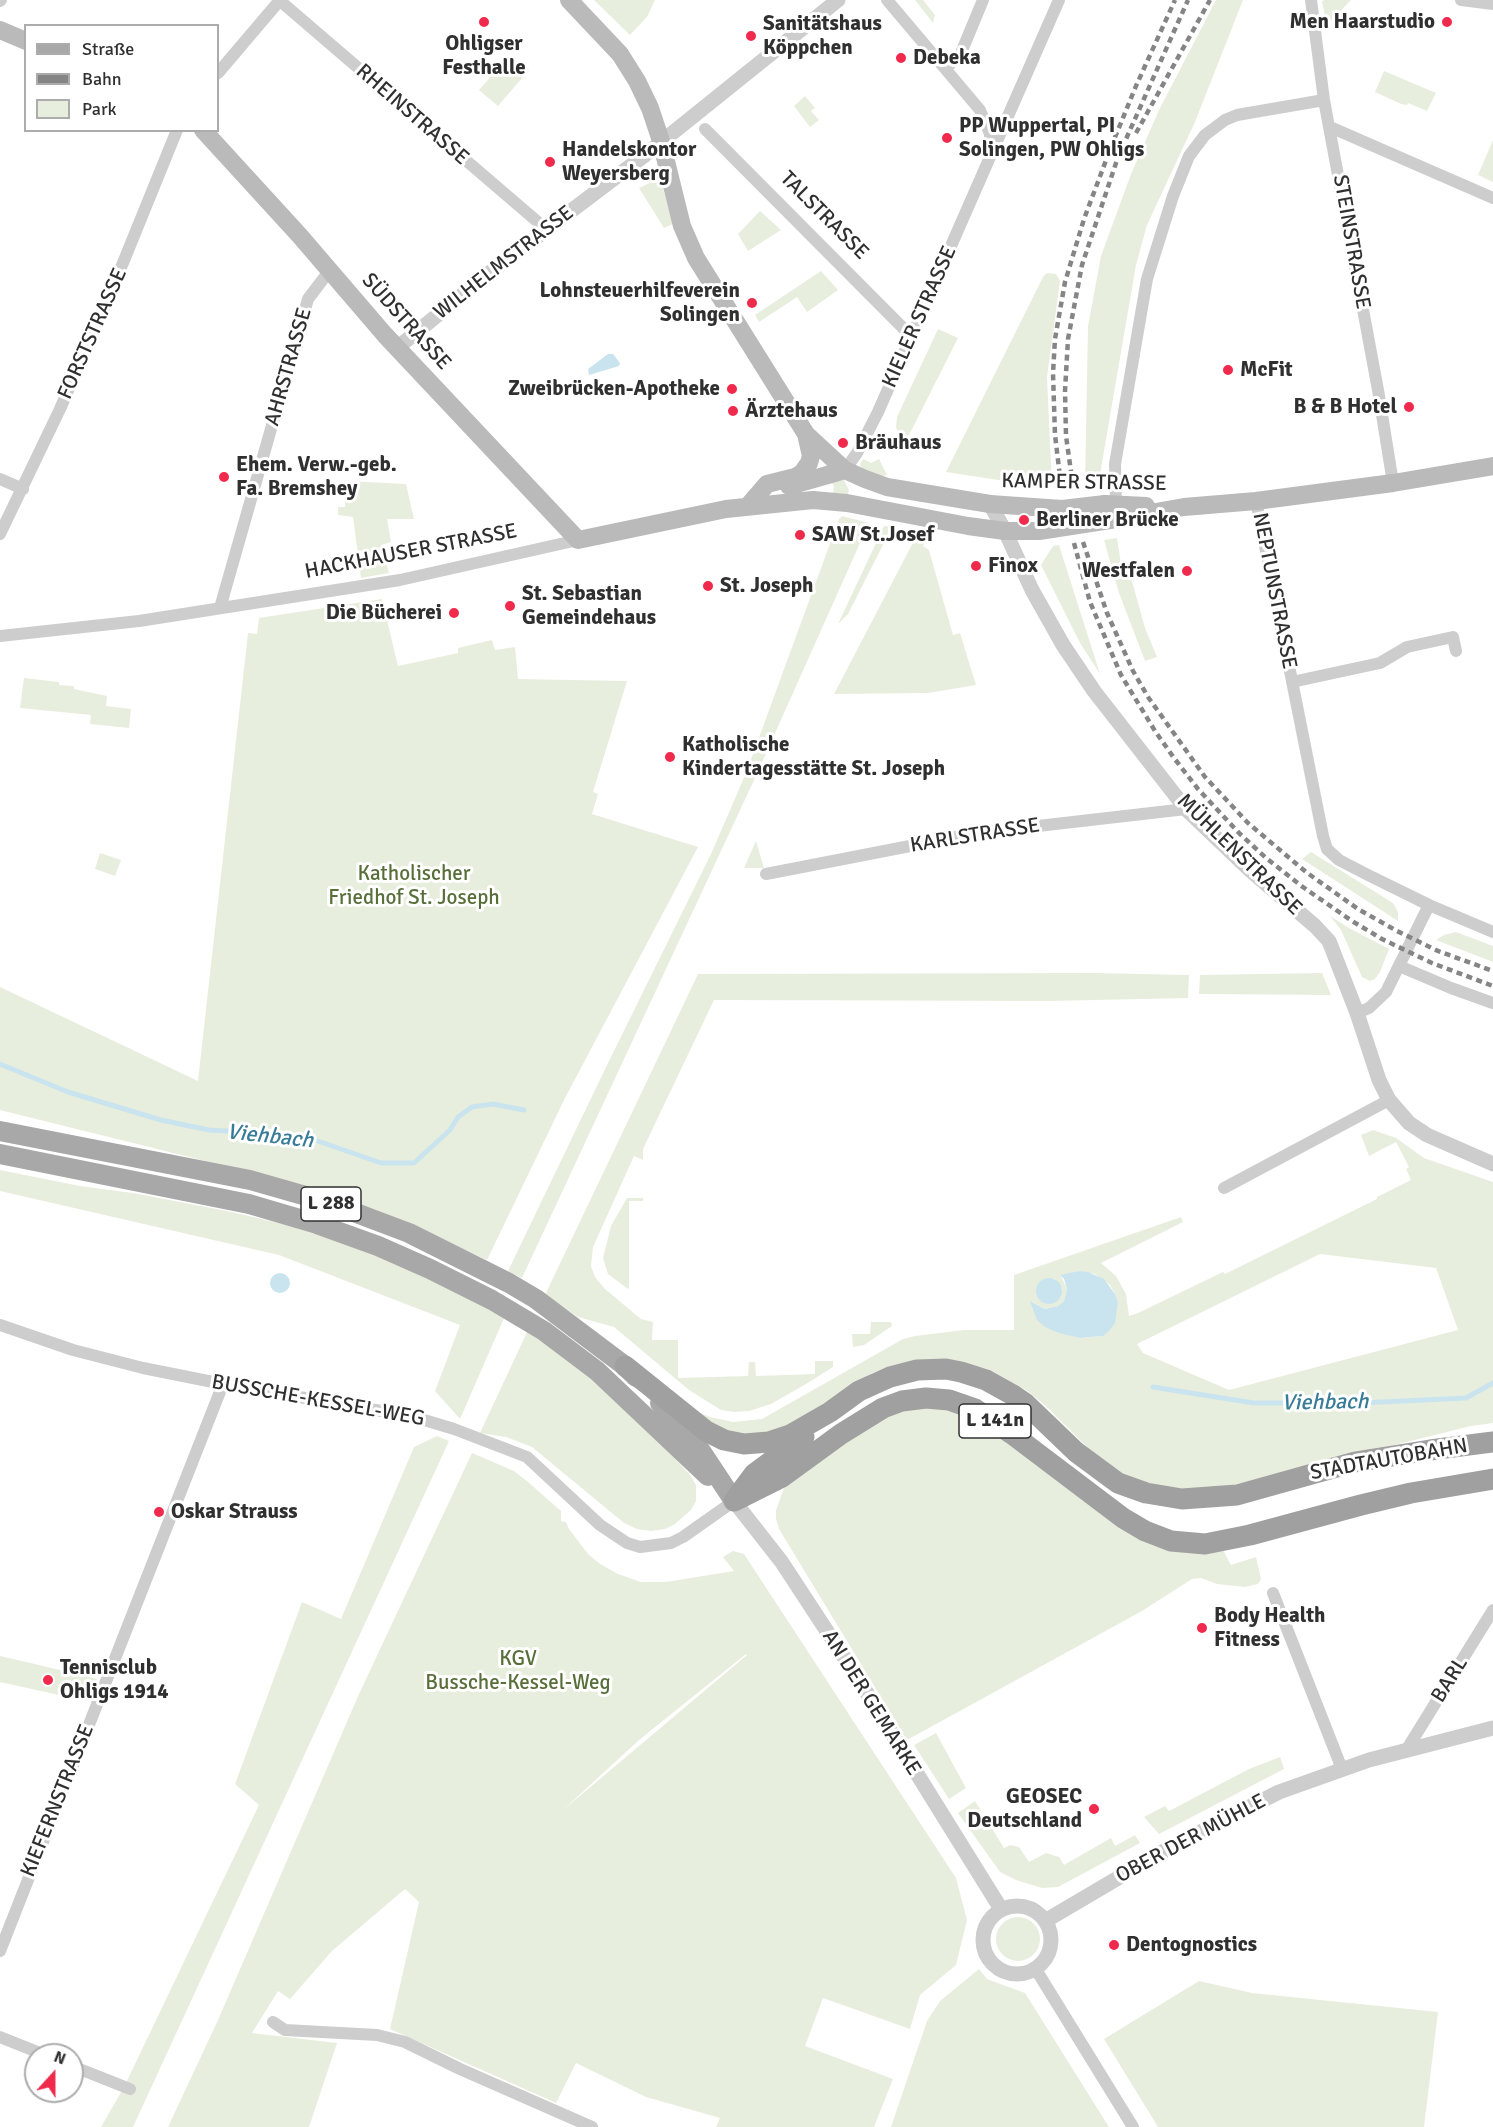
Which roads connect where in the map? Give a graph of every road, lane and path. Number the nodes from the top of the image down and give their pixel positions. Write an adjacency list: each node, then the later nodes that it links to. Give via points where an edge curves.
1 (280, 0): 13 (street); 22 (street, RHEINSTRASSE)
2 (569, 0): 19 (main road, via 620,54 645,99)
3 (838, 0): 19 (street, WILHELMSTRASSE)
4 (887, 0): 12 (street, KIELER STRASSE)
5 (983, 0): 12 (street, via 961,53)
6 (1059, 0): 20 (street, KIELER STRASSE)
7 (1311, 0): 14 (street, STEINSTRASSE)
8 (1461, 0): 9 (street)
9 (1493, 4)
10 (0, 30): 11 (main road)
11 (24, 40)
12 (946, 68): 20 (street, KIELER STRASSE, via 988,124)
13 (219, 72)
14 (1324, 100): 15 (street, STEINSTRASSE); 36 (street, via 1225,120 1205,135 1189,156 1148,279)
15 (1330, 127): 21 (street); 30 (street, STEINSTRASSE)
16 (705, 129): 24 (street, TALSTRASSE)
17 (176, 132): 31 (street, FORSTSTRASSE, via 119,275)
18 (205, 132): 23 (main road, SÜDSTRASSE)
19 (661, 141): 22 (street, WILHELMSTRASSE); 26 (main road, via 681,226 696,258)
20 (990, 162): 24 (street, KIELER STRASSE)
21 (1493, 198)
22 (546, 229): 25 (street, WILHELMSTRASSE)
23 (330, 270): 25 (main road, SÜDSTRASSE); 40 (street, AHRSTRASSE, via 308,299)
24 (910, 336): 28 (street, KIELER STRASSE, via 878,412)
25 (397, 348): 39 (main road, SÜDSTRASSE)
26 (806, 435): 28 (main road, KAMPER STRASSE); 32 (main road, via 811,456 802,473 767,484)
27 (1493, 466): 30 (main road, KAMPER STRASSE)
28 (845, 470): 32 (main road); 35 (main road, KAMPER STRASSE, via 887,487)
29 (0, 478): 31 (street)
30 (1393, 483): 34 (main road, KAMPER STRASSE)
31 (23, 489): 38 (street, FORSTSTRASSE)
32 (753, 500): 33 (main road, HACKHAUSER STRASSE); 39 (main road, HACKHAUSER STRASSE)
33 (827, 501): 37 (main road, KAMPER STRASSE)
34 (1256, 501): 36 (main road, KAMPER STRASSE); 43 (street, NEPTUNSTRASSE)
35 (990, 504): 36 (main road, KAMPER STRASSE, bridge); 37 (street)
36 (1110, 510): 37 (main road, KAMPER STRASSE, bridge, via 1039,531)
37 (1005, 531): 44 (street, MÜHLENSTRASSE, via 1063,645)
38 (0, 534)
39 (578, 540): 40 (street, HACKHAUSER STRASSE, via 400,580)
40 (220, 608): 41 (street, HACKHAUSER STRASSE)
41 (0, 636)
42 (1456, 651): 43 (street, NEPTUNSTRASSE, via 1453,638 1407,647 1380,663)
43 (1292, 682): 46 (street, NEPTUNSTRASSE, via 1328,849 1340,860)
44 (1186, 809): 45 (street, KARLSTRASSE, via 977,833); 50 (street, MÜHLENSTRASSE, via 1324,934 1334,948)
45 (766, 874)
46 (1429, 904): 47 (street, NEPTUNSTRASSE); 48 (street)
47 (1493, 932)
48 (1399, 966): 49 (street); 50 (street, via 1379,1000)
49 (1493, 1003)
50 (1357, 1013): 51 (street, MÜHLENSTRASSE)
51 (1389, 1100): 54 (street, MÜHLENSTRASSE, via 1426,1135); 55 (street)
52 (0, 1131): 57 (main road, L 288, via 250,1180 327,1202 409,1233 509,1283)
53 (0, 1154): 62 (main road, L 288, via 249,1204 317,1224 430,1269 544,1331 588,1364)
54 (1493, 1164)
55 (1224, 1188)
56 (0, 1325): 58 (street, BUSSCHE-KESSEL-WEG, via 73,1350)
57 (625, 1366): 59 (highway, L 288, via 706,1431 733,1443 781,1439); 62 (main road, L 288, via 691,1436)
58 (223, 1384): 62 (street, BUSSCHE-KESSEL-WEG, via 411,1416 514,1451 538,1466 615,1537 640,1547 671,1543); 70 (street, KIEFERNSTRASSE)
59 (830, 1412): 60 (highway, STADTAUTOBAHN / L 141n, via 872,1384 901,1373 932,1369 961,1372 986,1380 1026,1404 1076,1452 1118,1483 1164,1497 1198,1499 1245,1493 1355,1462); 62 (highway, via 804,1438 754,1474)
60 (1493, 1442)
61 (1493, 1479): 62 (highway, STADTAUTOBAHN / L 141n, via 1401,1496 1204,1544 1172,1541 1123,1518 989,1417 963,1404 936,1399 902,1401 883,1408 782,1477)
62 (734, 1501): 68 (street, AN DER GEMARKE / L 288, via 781,1561)
63 (1273, 1593): 67 (street)
64 (1493, 1610): 66 (street, BARL)
65 (1493, 1728): 66 (street, OBER DER MÜHLE)
66 (1407, 1749): 67 (street, OBER DER MÜHLE)
67 (1342, 1769): 69 (street, OBER DER MÜHLE, via 1279,1792 1169,1848)
68 (1001, 1909): 69 (street, via 1025,1907); 71 (street, via 985,1928 987,1958 1012,1974)
69 (1045, 1921): 71 (street, via 1050,1944 1042,1963)
70 (0, 1951)
71 (1035, 1968): 78 (street)
72 (273, 2022): 77 (street, via 285,2030 376,2035 405,2042)
73 (0, 2037): 74 (street)
74 (24, 2047)
75 (84, 2071): 76 (street)
76 (130, 2089)
77 (592, 2127)
78 (1133, 2127)

